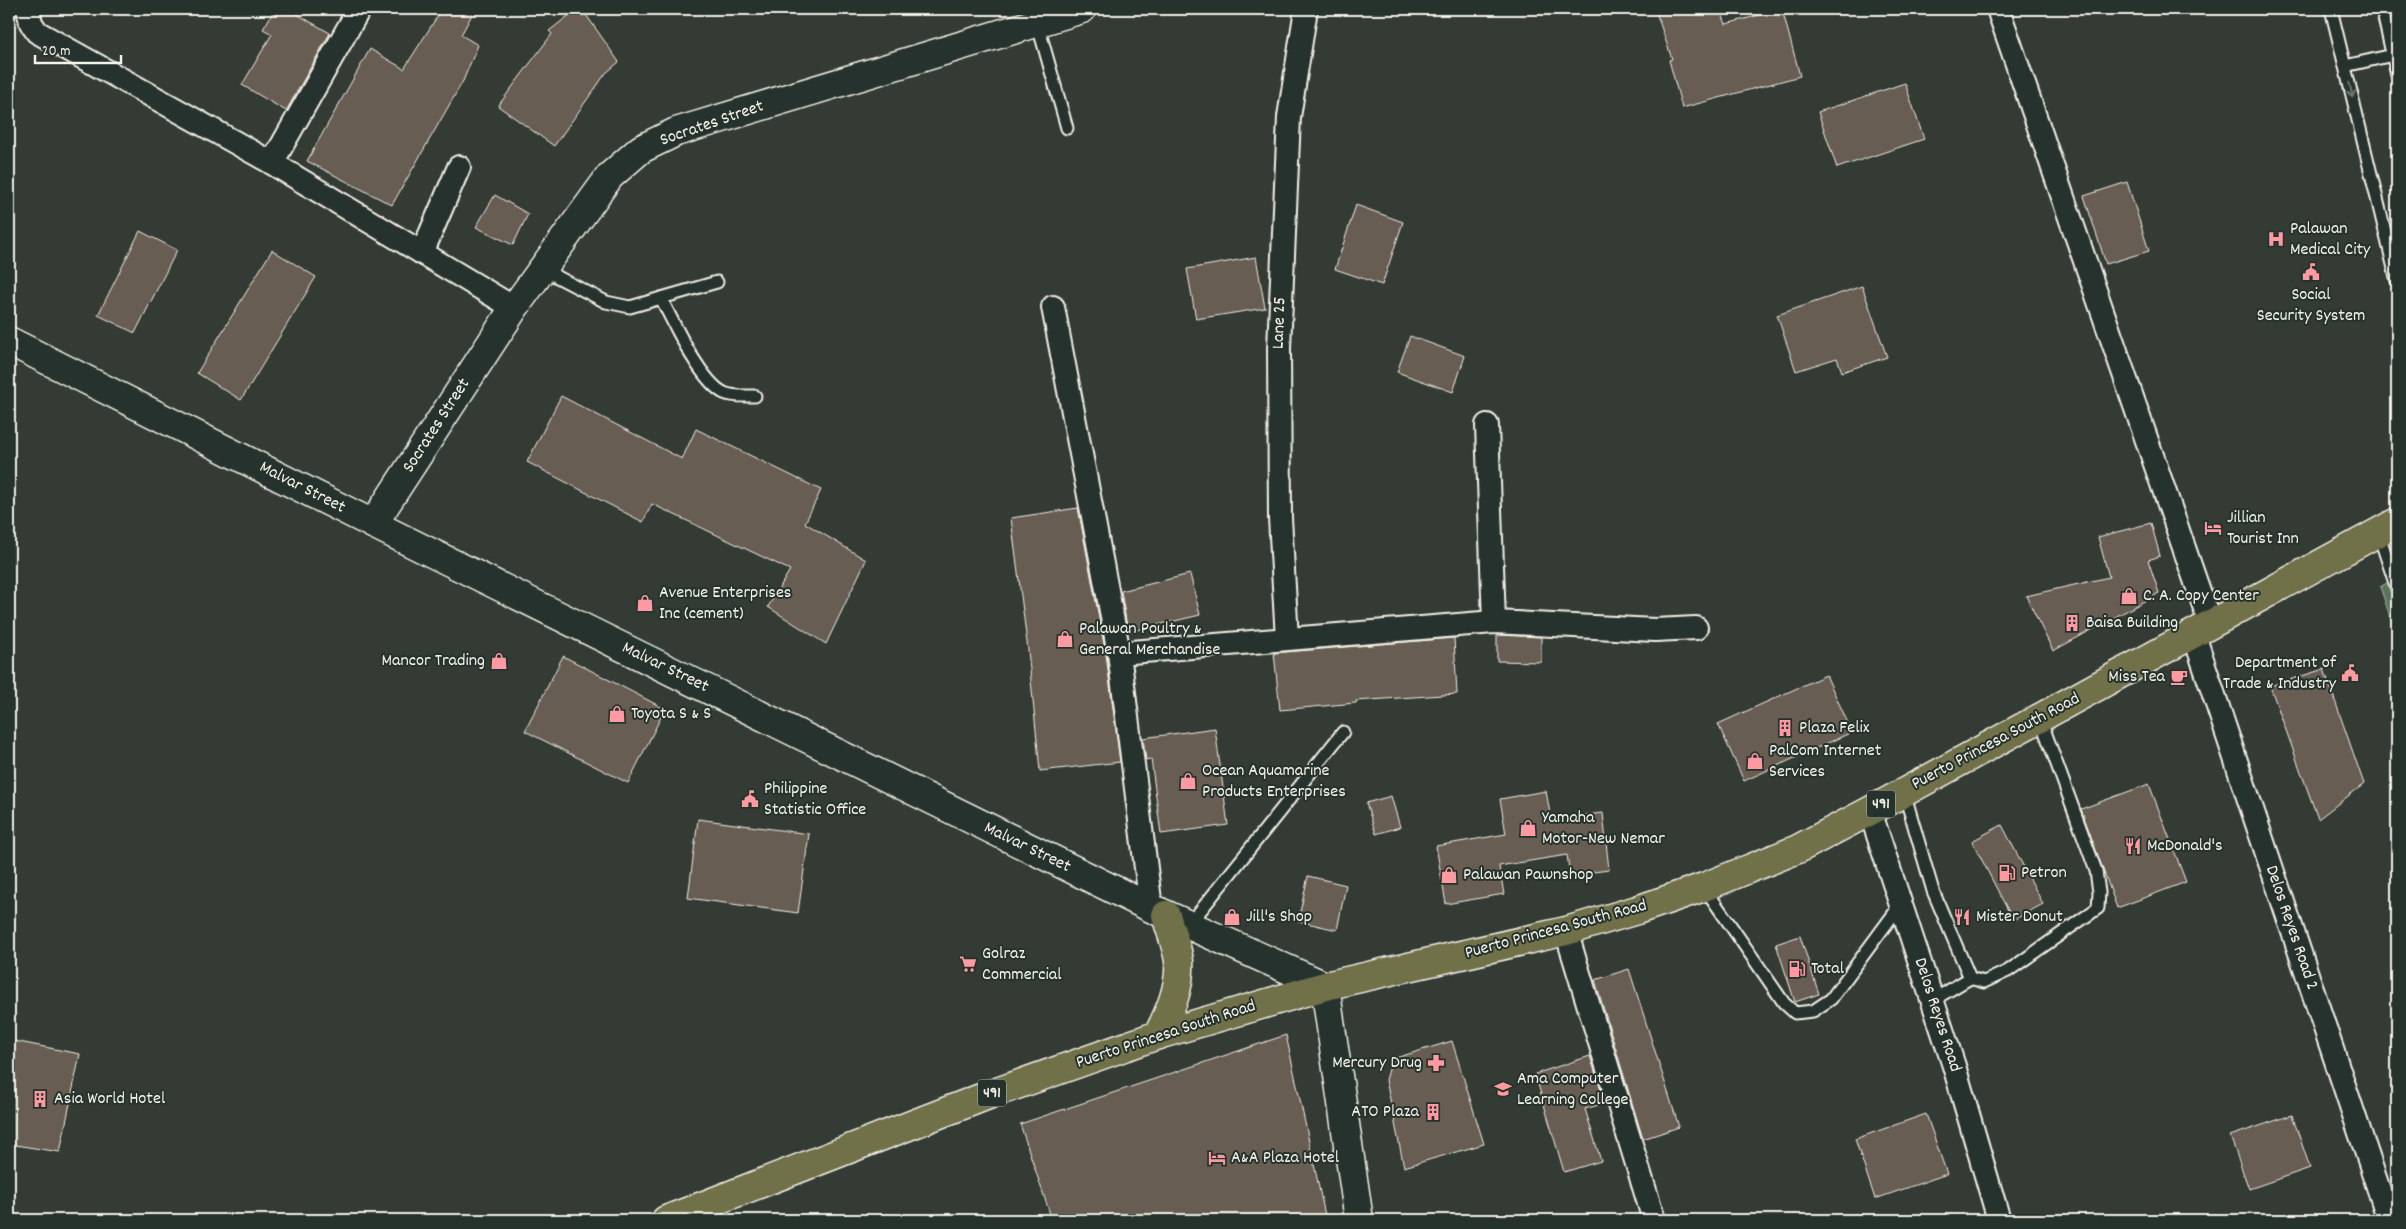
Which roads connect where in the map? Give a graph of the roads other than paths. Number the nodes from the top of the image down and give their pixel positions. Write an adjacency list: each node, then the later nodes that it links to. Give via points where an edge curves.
1 (28, 9): 13 (street, via 37,32)
2 (359, 9): 13 (street)
3 (1082, 9): 8 (main road, Socrates Street)
4 (1306, 9): 31 (street, Lane 25, via 1288,117 1278,348 1280,518)
5 (1998, 9): 30 (street, Delos Reyes Road 2)
6 (2331, 9): 10 (lane)
7 (2382, 9): 9 (lane)
8 (1037, 22): 12 (lane); 16 (main road, Socrates Street, via 676,132 641,150 610,176)
9 (2393, 56): 10 (lane); 11 (lane)
10 (2345, 66): 17 (lane, one-way to 17)
11 (2397, 76)
12 (1067, 128)
13 (272, 163): 15 (street)
14 (459, 166): 15 (street)
15 (422, 253): 20 (street)
16 (542, 269): 19 (lane, via 606,302 630,307); 20 (main road, Socrates Street)
17 (2397, 281)
18 (717, 282): 19 (lane)
19 (661, 298): 23 (lane, via 679,333 713,385 726,394)
20 (514, 308): 25 (main road, Socrates Street)
21 (1053, 308): 32 (street)
22 (9, 341): 25 (main road, Malvar Street)
23 (755, 396)
24 (1488, 425): 28 (street)
25 (373, 524): 39 (main road, Malvar Street)
26 (2388, 527): 27 (lane); 30 (main road, Puerto Princesa South Road / 491)
27 (2397, 589)
28 (1494, 622): 29 (street, via 1655,630); 31 (street)
29 (1696, 628)
30 (2202, 630): 33 (main road, Puerto Princesa South Road / 491); 49 (street, Delos Reyes Road 2)
31 (1287, 639): 32 (street)
32 (1119, 653): 39 (street)
33 (2040, 718): 35 (main road, Puerto Princesa South Road / 491); 41 (lane, via 2096,871 2098,908 2008,971 1984,982)
34 (1343, 732): 39 (lane)
35 (1904, 792): 36 (main road, Puerto Princesa South Road / 491); 41 (lane, via 1933,891)
36 (1870, 810): 37 (main road, Puerto Princesa South Road / 491, via 1798,848); 38 (street, Delos Reyes Road)
37 (1704, 887): 38 (lane, via 1784,1003 1795,1013 1814,1011 1831,999); 40 (main road, Puerto Princesa South Road / 491)
38 (1901, 904): 43 (street, Delos Reyes Road)
39 (1168, 917): 42 (main road, Malvar Street); 44 (main road, via 1179,961 1171,1008)
40 (1566, 931): 42 (main road, Puerto Princesa South Road / 491); 47 (street)
41 (1970, 978): 43 (lane)
42 (1324, 986): 44 (main road, Puerto Princesa South Road / 491); 46 (main road)
43 (1933, 1000): 48 (street, Delos Reyes Road)
44 (1158, 1036): 45 (main road, Puerto Princesa South Road / 491, via 982,1097)
45 (666, 1220)
46 (1359, 1220)
47 (1654, 1220)
48 (1999, 1220)
49 (2390, 1220)

